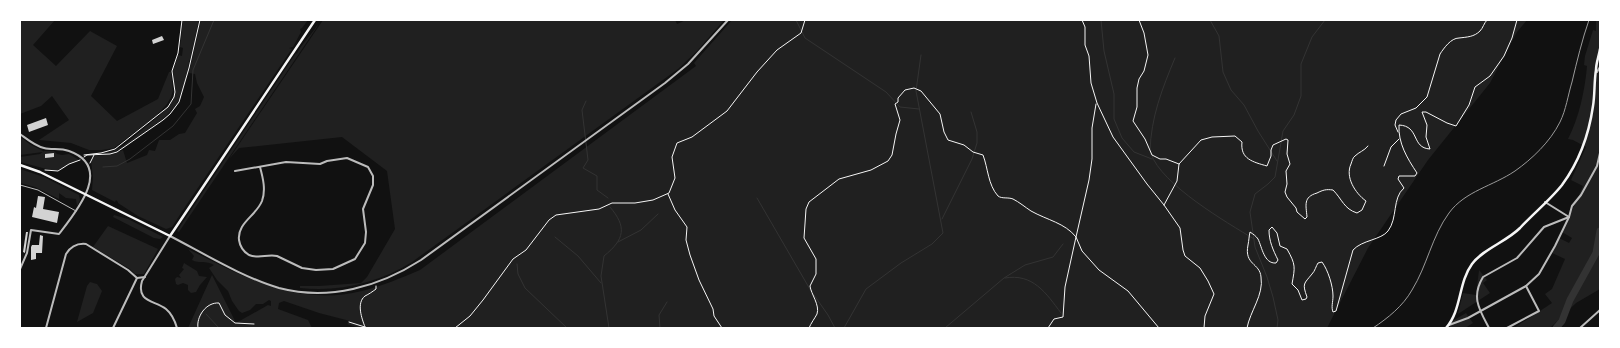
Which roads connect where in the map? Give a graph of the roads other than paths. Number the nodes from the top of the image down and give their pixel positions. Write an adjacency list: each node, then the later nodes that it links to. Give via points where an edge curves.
1 (315, 20): 16 (main road)
2 (728, 20): 16 (street, via 688,64 666,83 421,260 376,284 348,291 323,293 280,288 234,269)
3 (1600, 50): 5 (main road)
4 (1600, 66): 5 (street)
5 (1595, 74): 13 (main road, via 1591,117 1580,152 1562,184)
6 (20, 134): 12 (street, via 42,147 61,149 82,158 88,167 90,177)
7 (1600, 153): 15 (street, via 1597,166 1581,196 1572,206)
8 (20, 165): 12 (main road)
9 (260, 167): 9 (street, via 286,162 320,164 347,158 368,167 374,176 363,209 365,243 355,259 333,269 316,270 302,268 277,256 258,257 244,250 240,246 238,234 262,201 264,191); 10 (street)
10 (234, 171)
11 (20, 185): 14 (lane, via 38,190)
12 (86, 194): 14 (street); 16 (main road)
13 (1545, 202): 15 (street); 23 (main road, via 1510,237 1481,255 1472,264 1465,277 1457,310)
14 (76, 212): 17 (street, via 59,234 31,230 27,253)
15 (1569, 217): 20 (street, via 1539,274); 21 (street, via 1544,227 1517,258 1483,277 1476,294)
16 (170, 236): 18 (street)
17 (20, 269)
18 (145, 277): 19 (street); 26 (street, via 140,288 142,292 148,301 166,309)
19 (137, 278): 24 (street, via 86,244 74,246 66,254); 25 (street)
20 (1526, 286): 21 (street); 29 (street, via 1540,311)
21 (1480, 310): 23 (street); 28 (street)
22 (1600, 310): 30 (street)
23 (1449, 325): 27 (main road)
24 (46, 328)
25 (113, 328)
26 (177, 328)
27 (1446, 328)
28 (1489, 328)
29 (1507, 328)
30 (1580, 328)

